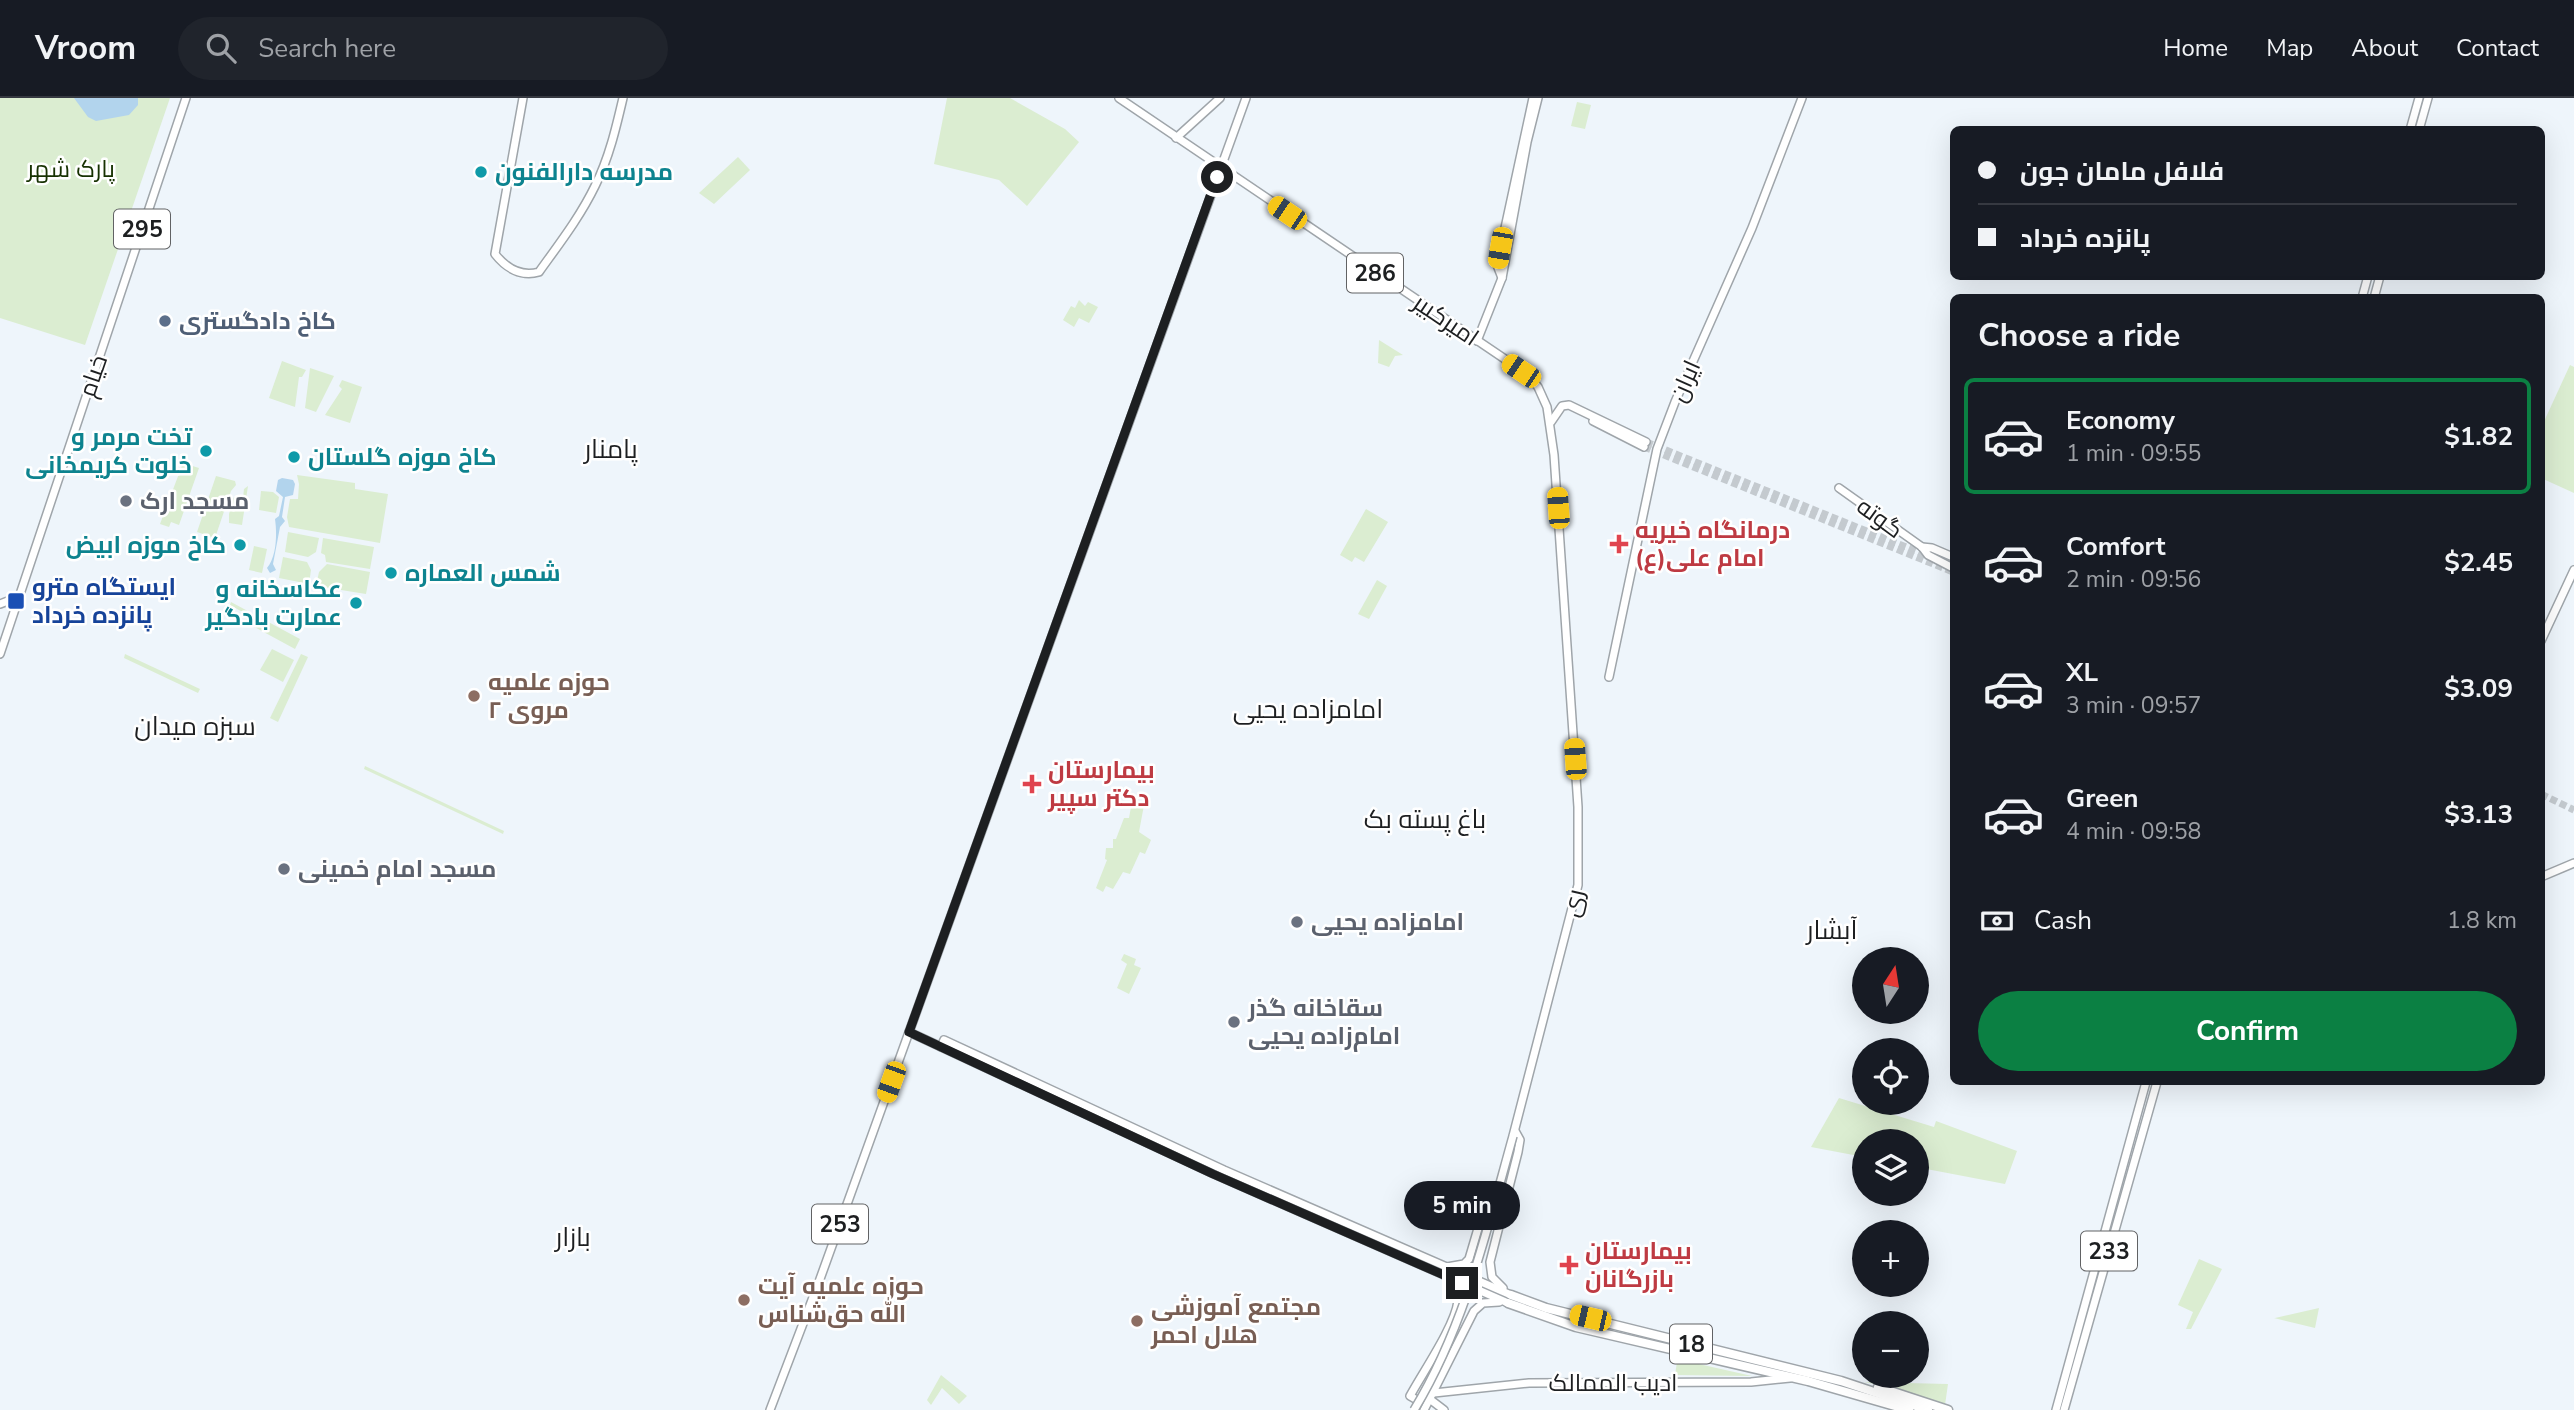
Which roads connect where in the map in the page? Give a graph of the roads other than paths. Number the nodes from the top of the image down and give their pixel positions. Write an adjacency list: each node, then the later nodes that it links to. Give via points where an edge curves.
1 (186, 98): 24 (main road, خیام / 295)
2 (523, 98): 3 (main road, via 495,254 515,271 529,275 539,272 596,185)
3 (623, 98)
4 (1220, 98): 13 (main road)
5 (1245, 98): 14 (main road, 253)
6 (1535, 98): 15 (main road, via 1502,278)
7 (1802, 98): 28 (main road, ایران, via 1753,226 1657,449)
8 (2419, 98): 11 (main road)
9 (2428, 98): 12 (main road)
10 (1120, 102): 13 (main road, امیرکبیر / 286)
11 (2411, 126)
12 (2420, 126)
13 (1176, 138): 14 (main road, امیرکبیر / 286)
14 (1220, 169): 15 (main road, امیرکبیر / 286); 31 (main road, 253)
15 (1477, 341): 16 (main road, امیرکبیر / 286)
16 (1530, 377): 17 (main road, ری, via 1545,400)
17 (1550, 422): 18 (main road, via 1562,405 1569,405); 34 (main road, ری, via 1577,795 1578,885)
18 (1645, 444)
19 (1839, 488): 20 (main road, گوته)
20 (1922, 547): 21 (main road, گوته); 22 (main road, گوته)
21 (1950, 557)
22 (1949, 566)
23 (2574, 570): 26 (main road)
24 (19, 596): 25 (main road); 27 (main road, خیام / 295)
25 (0, 604)
26 (2545, 632)
27 (0, 654)
28 (1609, 677)
29 (2574, 863): 30 (main road)
30 (2545, 875)
31 (909, 1032): 36 (main road); 46 (main road, 253)
32 (2145, 1085): 54 (main road, 233)
33 (2156, 1085): 55 (main road, 233)
34 (1514, 1133): 37 (main road, via 1520,1140 1518,1152 1489,1269); 47 (main road, ری, bridge, via 1465,1301)
35 (1487, 1198): 36 (main road, via 1469,1259)
36 (1445, 1271): 37 (main road); 38 (main road)
37 (1510, 1299): 39 (main road, via 1489,1302); 40 (highway, 18); 41 (highway, 18, via 1539,1316)
38 (1457, 1303): 39 (main road, via 1464,1296 1473,1298); 45 (main road, ادیب الممالک, via 1410,1396 1417,1400)
39 (1474, 1311): 45 (main road)
40 (1598, 1321): 41 (highway, via 1591,1325); 43 (highway, 18)
41 (1595, 1331): 42 (highway, 18)
42 (1791, 1378): 44 (highway, 18); 45 (main road, ادیب الممالک, via 1529,1383)
43 (1841, 1381): 44 (highway, 18); 53 (highway, via 1869,1384)
44 (1871, 1394): 50 (highway, via 1877,1404); 51 (highway, 18); 52 (highway, 18)
45 (1433, 1396): 48 (main road); 49 (main road)
46 (770, 1410)
47 (1414, 1410)
48 (1424, 1410)
49 (1444, 1410)
50 (1894, 1410)
51 (1909, 1410)
52 (1928, 1410)
53 (1948, 1410)
54 (2056, 1410)
55 (2064, 1410)

